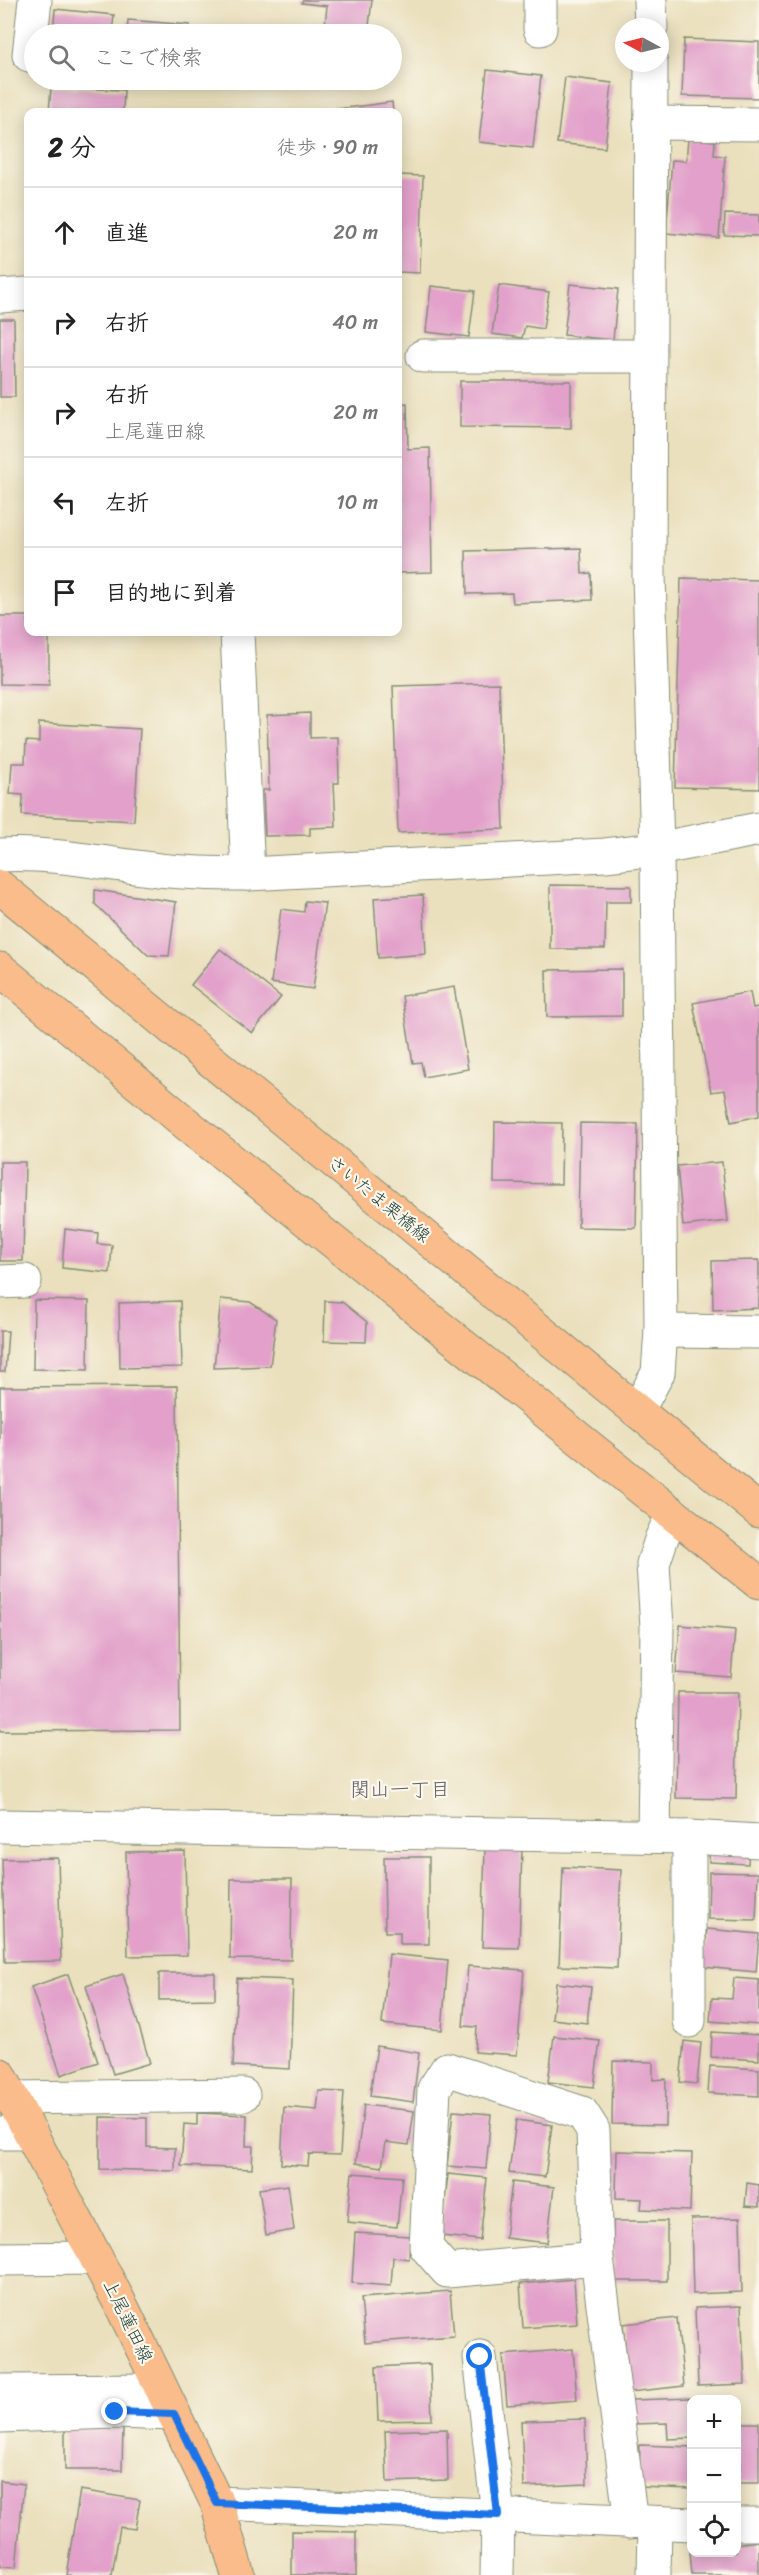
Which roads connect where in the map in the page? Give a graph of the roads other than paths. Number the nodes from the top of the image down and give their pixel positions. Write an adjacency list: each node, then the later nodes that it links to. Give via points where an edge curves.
1 (35, 0): 4 (street)
2 (650, 0): 3 (street)
3 (651, 18)
4 (32, 24)
5 (651, 72): 6 (street)
6 (650, 123): 7 (street); 11 (street)
7 (759, 124)
8 (24, 294): 9 (street)
9 (0, 296)
10 (423, 356): 11 (street)
11 (648, 356): 14 (street)
12 (237, 636): 16 (street)
13 (759, 829): 14 (street)
14 (657, 849): 16 (street, via 594,856); 19 (street)
15 (0, 855): 16 (street, via 55,855 196,874)
16 (248, 874)
17 (0, 887): 21 (main road, さいたま栗橋線)
18 (0, 969): 23 (main road, via 203,1138)
19 (661, 1331): 20 (street); 21 (street, via 658,1373)
20 (759, 1332)
21 (637, 1411): 22 (main road, さいたま栗橋線)
22 (759, 1511)
23 (673, 1514): 24 (main road); 26 (street, via 653,1564 657,1627)
24 (759, 1583)
25 (0, 1826): 26 (street)
26 (654, 1836): 27 (street)
27 (689, 1837): 28 (street); 29 (street)
28 (759, 1841)
29 (688, 2021)
30 (6, 2086): 31 (street); 32 (main road, 上尾蓮田線)
31 (243, 2095)
32 (15, 2133): 33 (main road, 上尾蓮田線)
33 (96, 2258): 35 (street); 38 (main road, 上尾蓮田線)
34 (597, 2258): 34 (street, via 593,2130 582,2113 447,2069 434,2089 426,2247 447,2271); 42 (street)
35 (0, 2259)
36 (480, 2357): 41 (street)
37 (0, 2391): 38 (street)
38 (167, 2402): 39 (street, via 115,2412); 40 (main road, 上尾蓮田線)
39 (0, 2416)
40 (217, 2503): 41 (street); 46 (main road, 上尾蓮田線)
41 (498, 2515): 42 (street); 47 (street)
42 (643, 2523): 43 (street); 48 (street)
43 (687, 2524)
44 (741, 2524): 45 (street)
45 (759, 2524)
46 (238, 2575)
47 (497, 2575)
48 (654, 2575)

